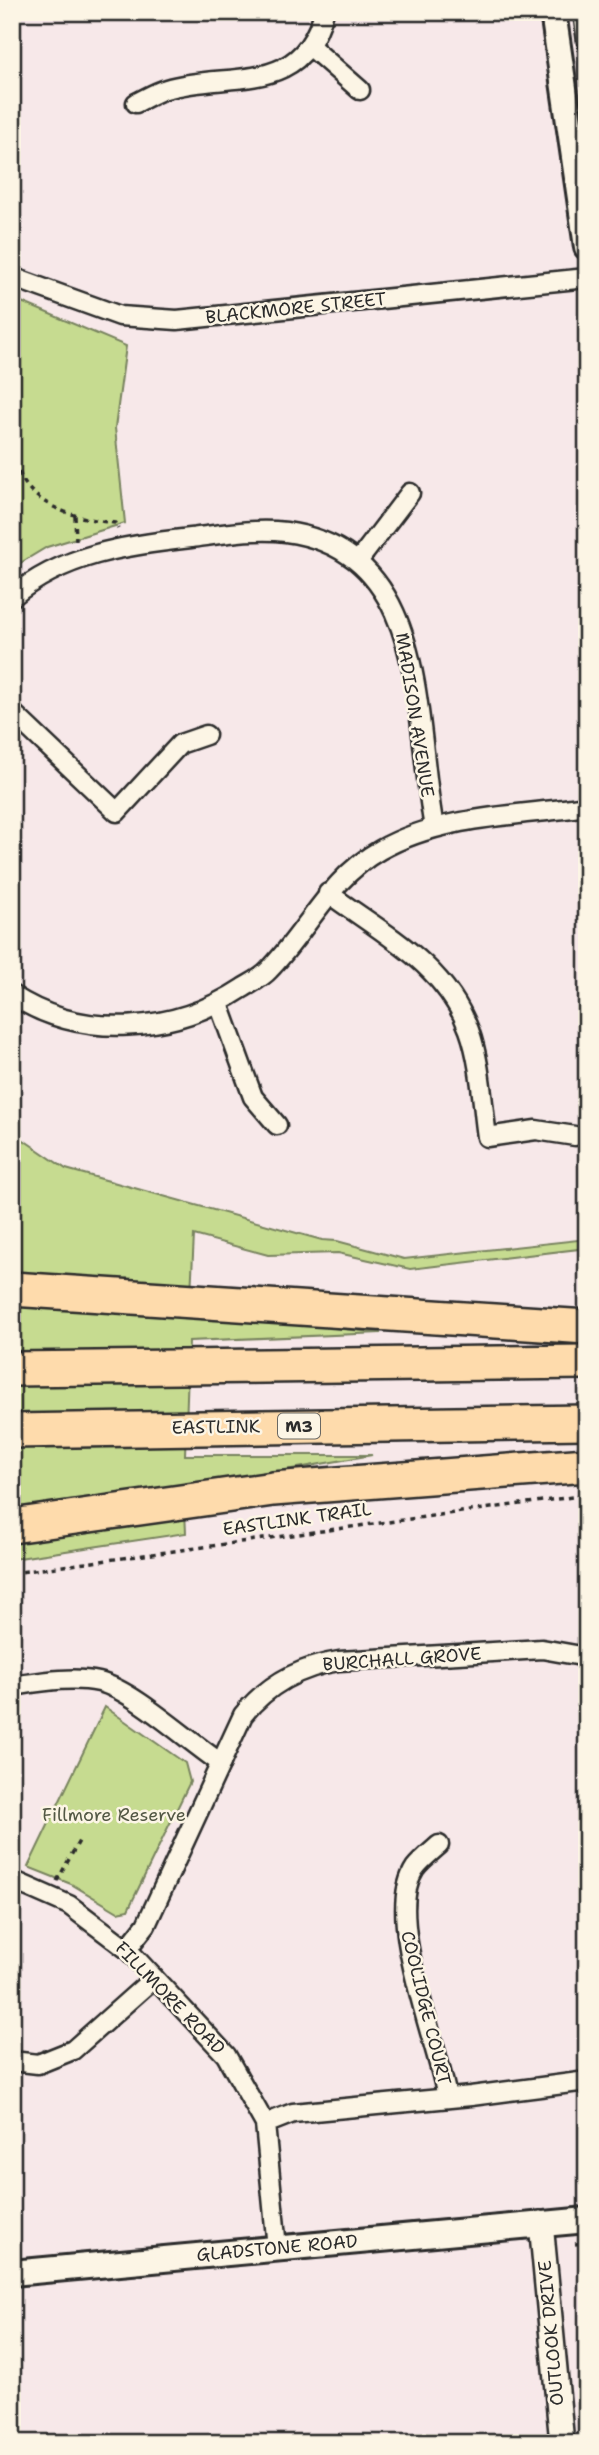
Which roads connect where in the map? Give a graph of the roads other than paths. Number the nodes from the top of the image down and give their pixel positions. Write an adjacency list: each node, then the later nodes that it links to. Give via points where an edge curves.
1 (324, 12): 5 (street)
2 (553, 12): 8 (main road)
3 (583, 12): 4 (street)
4 (587, 41)
5 (311, 47): 6 (street); 7 (street, via 291,62 252,78 173,87)
6 (360, 90)
7 (136, 103)
8 (587, 247)
9 (12, 277): 10 (street, BLACKMORE STREET, via 120,316 177,320)
10 (587, 278)
11 (410, 493): 12 (street)
12 (359, 560): 13 (street, MADISON AVENUE, via 314,539 285,532 217,535 103,551 51,572); 17 (street, MADISON AVENUE, via 403,627)
13 (12, 597)
14 (12, 712): 15 (street, via 117,812 180,744)
15 (206, 735)
16 (587, 806): 17 (street)
17 (434, 827): 18 (street, via 378,851 353,867)
18 (328, 893): 20 (street, via 267,973); 22 (street, via 425,963 455,998 470,1031 487,1137 536,1130)
19 (12, 995): 20 (street, via 31,1007 86,1025 104,1026 170,1021)
20 (219, 1004): 21 (street, via 253,1097)
21 (277, 1125)
22 (575, 1136)
23 (12, 1276): 25 (highway)
24 (12, 1290): 25 (highway)
25 (130, 1299): 26 (highway)
26 (587, 1328)
27 (587, 1362): 28 (highway)
28 (12, 1369)
29 (587, 1422): 30 (highway, EASTLINK / M3)
30 (12, 1431)
31 (587, 1465): 32 (highway, via 273,1489)
32 (12, 1526)
33 (587, 1657): 35 (street, BURCHALL GROVE, via 542,1649 314,1665 278,1681 256,1698)
34 (12, 1686): 35 (street, via 67,1680 103,1683)
35 (221, 1763): 38 (street, BURCHALL GROVE, via 146,1925)
36 (439, 1845): 42 (street, COOLIDGE COURT, via 416,1868 404,1910 407,1943)
37 (12, 1880): 38 (street, FILLMORE ROAD, via 69,1905)
38 (127, 1949): 39 (street, FILLMORE ROAD)
39 (154, 1978): 40 (street, via 73,2050 38,2064); 43 (street, FILLMORE ROAD, via 226,2055)
40 (12, 2061)
41 (587, 2081): 42 (street)
42 (447, 2098): 43 (street, via 293,2113)
43 (265, 2124): 47 (street, FILLMORE ROAD)
44 (587, 2214): 46 (main road, GLADSTONE ROAD)
45 (587, 2220): 46 (main road, GLADSTONE ROAD)
46 (541, 2223): 47 (main road, GLADSTONE ROAD); 49 (street, OUTLOOK DRIVE)
47 (277, 2248): 48 (main road, GLADSTONE ROAD)
48 (12, 2273)
49 (562, 2443)

